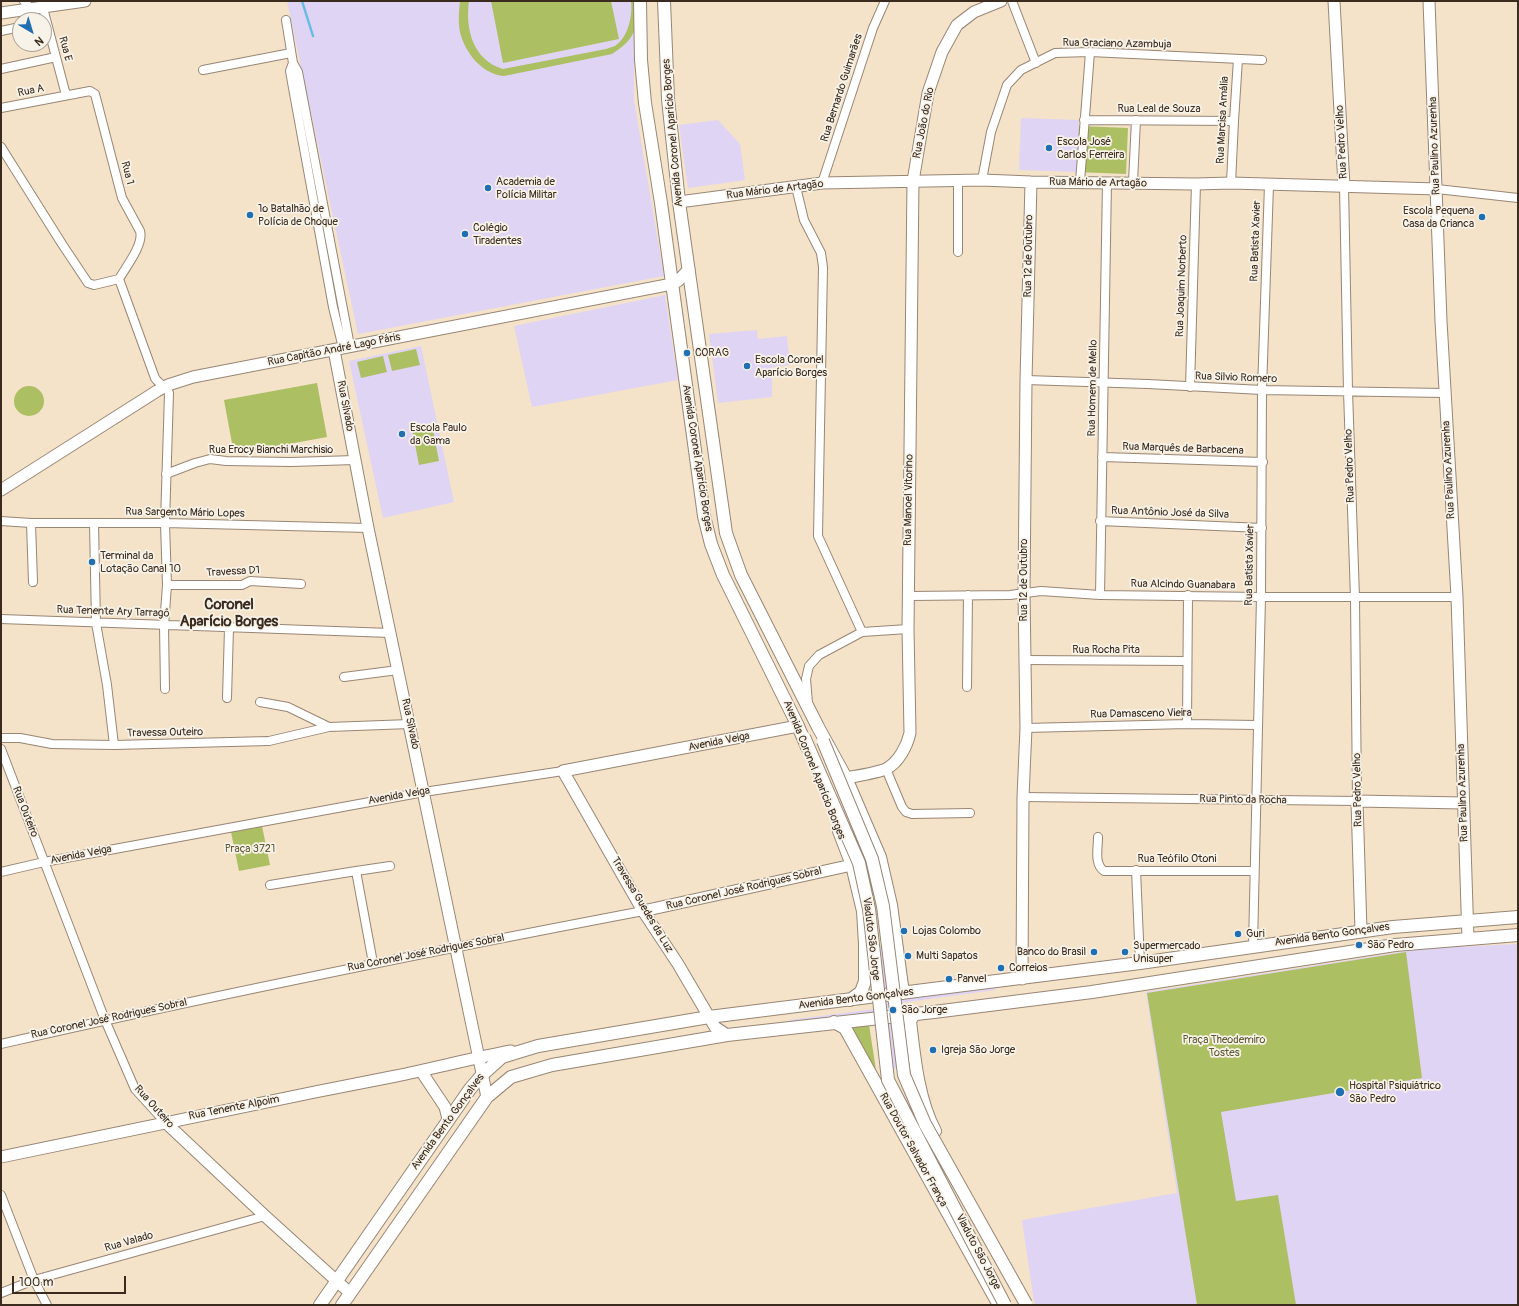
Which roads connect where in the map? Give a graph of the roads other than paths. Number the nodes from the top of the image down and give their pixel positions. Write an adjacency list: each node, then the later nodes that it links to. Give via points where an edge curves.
1 (85, 1): 10 (street)
2 (640, 1): 52 (main road, Avenida Coronel Aparício Borges, via 645,103)
3 (664, 1): 46 (main road, Avenida Coronel Aparício Borges, via 668,99)
4 (886, 1): 38 (street, Rua Bernardo Guimarães, via 873,28)
5 (1001, 1): 32 (street, Rua João do Rio, via 974,12 957,25 942,52 928,93)
6 (1012, 1): 22 (street)
7 (1334, 1): 42 (street, Rua Pedro Velho)
8 (1429, 1): 44 (street, Rua Paulino Azurenha)
9 (27, 4): 10 (street); 12 (street)
10 (43, 8): 11 (street, Rua E)
11 (44, 12)
12 (1, 13)
13 (286, 20): 18 (street, Rua Silvado)
14 (12, 29): 15 (street)
15 (1, 31)
16 (52, 44): 19 (street, Rua E)
17 (1090, 52): 20 (street, Rua Graciano Azambuja); 22 (street, Rua Graciano Azambuja, via 1055,53); 27 (street)
18 (291, 53): 24 (street); 48 (street, Rua Silvado, via 298,72 300,108)
19 (56, 57): 23 (street); 25 (street, Rua E)
20 (1238, 59): 21 (street, Rua Graciano Azambuja); 29 (street, Rua Marcisa Amália)
21 (1262, 60)
22 (1036, 63): 31 (street, Rua Graciano Azambuja, via 1021,70 1007,85 991,132)
23 (1, 69)
24 (203, 70)
25 (66, 95): 26 (street, Rua A); 50 (street, Rua 1, via 90,91 95,94 122,198 140,231 139,244)
26 (1, 108)
27 (1084, 120): 28 (street, Rua Leal de Souza); 35 (street)
28 (1136, 120): 29 (street, Rua Leal de Souza); 37 (street)
29 (1234, 121): 39 (street, Rua Marcisa Amália)
30 (1, 147): 50 (street, via 88,283 94,285)
31 (982, 180): 33 (street, Rua Mário de Artagão); 34 (street, Rua Mário de Artagão)
32 (913, 181): 33 (street, Rua Mário de Artagão); 38 (street, Rua Mário de Artagão); 84 (street, Rua Manoel Vitorino)
33 (958, 181): 47 (street)
34 (1031, 182): 35 (street, Rua Mário de Artagão); 58 (street, Rua 12 de Outubro)
35 (1080, 182): 36 (street, Rua Mário de Artagão)
36 (1107, 182): 37 (street, Rua Mário de Artagão); 59 (street, Rua Homem de Mello)
37 (1133, 182): 40 (street, Rua Mário de Artagão)
38 (822, 183): 43 (street, Rua Mário de Artagão)
39 (1231, 183): 40 (street, Rua Mário de Artagão); 41 (street, Rua Mário de Artagão)
40 (1196, 184): 61 (street, Rua Joaquim Norberto)
41 (1269, 185): 42 (street, Rua Mário de Artagão); 62 (street, Rua Batista Xavier)
42 (1344, 186): 44 (street, Rua Mário de Artagão); 63 (street, Rua Pedro Velho)
43 (796, 187): 46 (street, Rua Mário de Artagão); 93 (street, via 804,220 821,252 823,267 818,536)
44 (1437, 189): 45 (street, Rua Mário de Artagão); 64 (street, Rua Paulino Azurenha)
45 (1518, 198)
46 (679, 202): 49 (main road, Avenida Coronel Aparício Borges)
47 (958, 252)
48 (329, 262): 51 (street, Rua Silvado); 53 (street, Rua Silvado)
49 (689, 269): 52 (street, Rua Capitão André Lago Páris); 103 (main road, Avenida Coronel Aparício Borges, via 726,533 741,574)
50 (119, 280): 60 (street, via 155,378)
51 (338, 283): 53 (street); 54 (street, Rua Silvado)
52 (672, 284): 57 (street, Rua Capitão André Lago Páris); 107 (main road, Avenida Coronel Aparício Borges, via 704,516 711,544 723,575)
53 (329, 285): 55 (street, Rua Silvado)
54 (342, 304): 55 (street); 56 (street, Rua Silvado)
55 (333, 307): 56 (street, Rua Silvado)
56 (342, 329): 57 (street, Rua Silvado)
57 (342, 348): 60 (street, Rua Capitão André Lago Páris, via 193,377); 66 (street, Rua Silvado)
58 (1026, 380): 59 (street, Rua Silvio Romero); 80 (street, Rua 12 de Outubro)
59 (1104, 382): 61 (street, Rua Silvio Romero); 65 (street, Rua Homem de Mello)
60 (164, 387): 68 (street, via 169,393); 69 (street, Rua Capitão André Lago Páris)
61 (1190, 387): 62 (street, Rua Silvio Romero)
62 (1262, 390): 63 (street, Rua Silvio Romero); 67 (street, Rua Batista Xavier)
63 (1348, 391): 64 (street, Rua Silvio Romero); 87 (street, Rua Pedro Velho)
64 (1444, 393): 86 (street, Rua Paulino Azurenha)
65 (1102, 457): 67 (street, Rua Marquês de Barbacena); 71 (street, Rua Homem de Mello)
66 (355, 460): 68 (street, Rua Erocy Bianchi Marchisio, via 291,462 210,459); 75 (street, Rua Silvado)
67 (1263, 462): 76 (street, Rua Batista Xavier)
68 (166, 474): 74 (street)
69 (1, 490)
70 (1, 521): 72 (street, Rua Sargento Mário Lopes)
71 (1100, 521): 76 (street, Rua Antônio José da Silva); 82 (street, Rua Homem de Mello)
72 (32, 523): 73 (street, Rua Sargento Mário Lopes); 77 (street)
73 (94, 523): 74 (street, Rua Sargento Mário Lopes); 89 (street)
74 (165, 524): 75 (street, Rua Sargento Mário Lopes); 79 (street)
75 (368, 528): 94 (street, Rua Silvado)
76 (1262, 528): 85 (street, Rua Batista Xavier)
77 (33, 582)
78 (301, 584): 79 (street, Travessa D1, via 250,581 242,584)
79 (167, 585): 90 (street)
80 (1024, 593): 81 (street, Rua Alcindo Guanabara); 82 (street, Rua Alcindo Guanabara, via 1041,591); 95 (street, Rua 12 de Outubro)
81 (968, 595): 84 (street, Rua Alcindo Guanabara); 99 (street)
82 (1100, 595): 83 (street, Rua Alcindo Guanabara)
83 (1188, 595): 85 (street, Rua Alcindo Guanabara); 96 (street)
84 (908, 596): 92 (street, Rua Manoel Vitorino)
85 (1261, 597): 87 (street, Rua Alcindo Guanabara); 106 (street, Rua Batista Xavier)
86 (1457, 597): 87 (street, Rua Alcindo Guanabara); 121 (street, Rua Paulino Azurenha)
87 (1355, 598): 120 (street, Rua Pedro Velho)
88 (1, 619): 89 (street, Rua Tenente Ary Tarragô)
89 (96, 623): 90 (street, Rua Tenente Ary Tarragô); 112 (street)
90 (164, 626): 91 (street, Rua Tenente Ary Tarragô); 100 (street)
91 (229, 628): 94 (street, Rua Tenente Ary Tarragô); 101 (street)
92 (908, 629): 93 (street); 114 (street, Rua Manoel Vitorino, via 910,733 907,746)
93 (862, 632): 103 (street, via 819,655 809,666 806,679)
94 (391, 633): 97 (street, Rua Silvado)
95 (1024, 660): 96 (street, Rua Rocha Pita); 110 (street, Rua 12 de Outubro)
96 (1187, 661): 105 (street)
97 (398, 670): 98 (street); 104 (street, Rua Silvado)
98 (344, 677)
99 (967, 687)
100 (165, 689)
101 (227, 698)
102 (260, 702): 108 (street, via 288,707)
103 (809, 708): 109 (main road, Avenida Coronel Aparício Borges)
104 (410, 724): 108 (street, Travessa Outeiro); 117 (street, Rua Silvado)
105 (1187, 724): 106 (street, Rua Damasceno Vieira); 110 (street, Rua Damasceno Vieira)
106 (1257, 724): 119 (street, Rua Batista Xavier)
107 (798, 726): 115 (street, Avenida Veiga); 125 (main road, Avenida Coronel Aparício Borges); 173 (main road, Viaduto São Jorge, bridge, via 859,863 869,909 888,1080)
108 (329, 727): 112 (street, Travessa Outeiro, via 269,741)
109 (818, 727): 116 (main road, Avenida Coronel Aparício Borges); 174 (main road, Viaduto São Jorge, bridge, via 872,859 884,906 904,1075 925,1124)
110 (1026, 728): 118 (street, Rua 12 de Outubro)
111 (1, 738): 112 (street, Travessa Outeiro, via 20,738 52,744)
112 (114, 745)
113 (1, 749): 124 (street, Rua Outeiro)
114 (886, 769): 116 (street); 122 (street, via 906,812)
115 (564, 771): 117 (street, Avenida Veiga); 132 (street, Travessa Guedes da Luz)
116 (846, 778): 138 (main road, Avenida Coronel Aparício Borges, via 880,857)
117 (424, 792): 124 (street, Avenida Veiga); 141 (street, Rua Silvado)
118 (1023, 797): 119 (street, Rua Pinto da Rocha); 144 (street, Rua 12 de Outubro)
119 (1255, 800): 120 (street, Rua Pinto da Rocha); 128 (street, Rua Batista Xavier)
120 (1358, 801): 121 (street, Rua Pinto da Rocha); 135 (street, Rua Pedro Velho)
121 (1463, 803): 134 (street, Rua Paulino Azurenha)
122 (970, 814)
123 (1098, 837): 127 (street, Rua Teófilo Otoni, via 1097,863 1100,868 1104,871)
124 (44, 862): 129 (street, Avenida Veiga); 149 (street, Rua Outeiro)
125 (852, 865): 132 (street, Rua Coronel José Rodrigues Sobral); 139 (main road, Avenida Coronel Aparício Borges, via 863,911)
126 (390, 866): 130 (street)
127 (1136, 870): 128 (street, Rua Teófilo Otoni); 143 (street)
128 (1254, 871): 140 (street, Rua Batista Xavier)
129 (1, 872)
130 (356, 872): 131 (street); 142 (street)
131 (270, 885)
132 (643, 911): 141 (street, Rua Coronel José Rodrigues Sobral); 148 (street, Travessa Guedes da Luz)
133 (1518, 917): 134 (main road, Avenida Bento Gonçalves)
134 (1468, 921): 135 (main road, Avenida Bento Gonçalves); 137 (street, Rua Paulino Azurenha)
135 (1361, 931): 140 (main road, Avenida Bento Gonçalves)
136 (1518, 935): 137 (main road, Avenida Bento Gonçalves)
137 (1468, 938): 147 (main road, Avenida Bento Gonçalves, via 1395,945 1092,992)
138 (896, 941): 139 (main road, via 879,951); 145 (main road, Avenida Coronel Aparício Borges)
139 (865, 944): 146 (main road, Avenida Coronel Aparício Borges, via 865,980 861,992)
140 (1253, 946): 143 (main road, Avenida Bento Gonçalves)
141 (456, 947): 142 (street, Rua Coronel José Rodrigues Sobral); 154 (street, Rua Silvado)
142 (373, 963): 149 (street, Rua Coronel José Rodrigues Sobral)
143 (1140, 963): 144 (main road, Avenida Bento Gonçalves)
144 (1022, 978): 145 (main road, Avenida Bento Gonçalves)
145 (903, 993): 146 (main road, Avenida Bento Gonçalves)
146 (850, 1000): 148 (main road, Avenida Bento Gonçalves)
147 (914, 1014): 150 (main road, Avenida Bento Gonçalves); 156 (main road, via 910,1021)
148 (709, 1017): 151 (street, Travessa Guedes da Luz, via 715,1026); 153 (main road, Avenida Bento Gonçalves)
149 (105, 1020): 152 (street, Rua Coronel José Rodrigues Sobral); 161 (street, Rua Outeiro, via 135,1089)
150 (834, 1022): 151 (main road, Avenida Bento Gonçalves); 158 (main road, Rua Doutor Salvador França, via 845,1028)
151 (727, 1035): 159 (main road, Avenida Bento Gonçalves, via 552,1065 510,1077)
152 (1, 1044)
153 (538, 1046): 154 (street, Rua Tenente Alpoim); 157 (main road, Avenida Bento Gonçalves, via 502,1057)
154 (478, 1057): 155 (street, Rua Tenente Alpoim); 157 (street, Rua Silvado)
155 (421, 1071): 160 (street, via 445,1107); 161 (street, Rua Tenente Alpoim)
156 (916, 1072): 158 (main road, via 902,1066 888,1069); 174 (main road, via 930,1121)
157 (482, 1074): 159 (street, Rua Silvado); 160 (main road, Avenida Bento Gonçalves)
158 (876, 1083): 172 (main road, Rua Doutor Salvador França)
159 (487, 1097): 168 (main road, Avenida Bento Gonçalves)
160 (448, 1119): 166 (main road, Avenida Bento Gonçalves)
161 (165, 1122): 162 (street, Rua Tenente Alpoim); 164 (street, Rua Outeiro)
162 (1, 1156)
163 (1, 1194): 165 (street)
164 (265, 1216): 165 (street, Rua Valado); 166 (street, Rua Outeiro)
165 (34, 1280): 167 (street, Rua Valado); 169 (street)
166 (336, 1281): 168 (street, Rua Outeiro); 170 (main road, Avenida Bento Gonçalves)
167 (1, 1293)
168 (350, 1293): 171 (main road, Avenida Bento Gonçalves)
169 (47, 1305)
170 (320, 1305)
171 (342, 1305)
172 (999, 1305)
173 (1005, 1305)
174 (1027, 1305)

